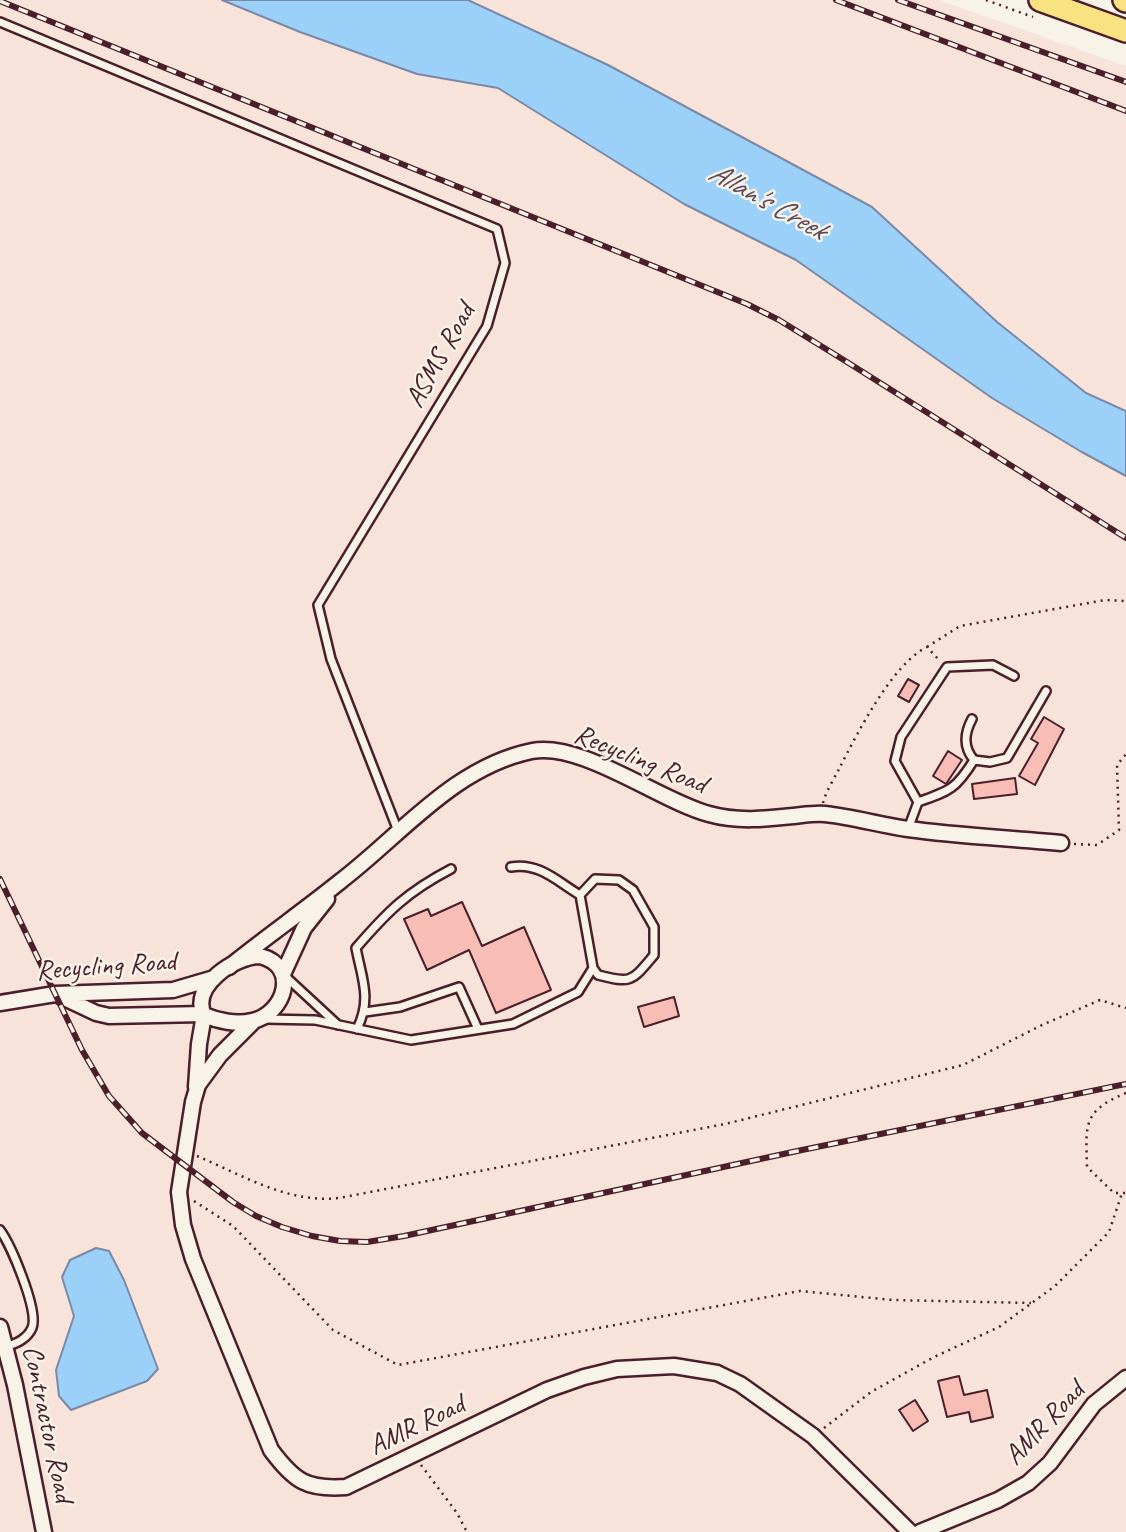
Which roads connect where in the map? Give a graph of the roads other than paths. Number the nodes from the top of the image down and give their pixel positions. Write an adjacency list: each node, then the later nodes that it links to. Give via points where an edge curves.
1 (1040, 0): 3 (main road)
2 (0, 22): 10 (lane, ASMS Road, via 497,229 505,263 487,326 318,605 331,659)
3 (1126, 31)
4 (1014, 676): 8 (lane, via 993,665 947,667 901,737 895,761)
5 (1046, 691): 7 (lane, via 1007,758)
6 (972, 719): 7 (lane, via 966,732 966,751)
7 (974, 760): 8 (lane, via 960,784)
8 (918, 802): 9 (lane)
9 (908, 829): 10 (street, Recycling Road, via 822,813 756,819 706,814 616,772 545,749 513,756 477,772); 11 (street, Recycling Road)
10 (398, 831): 14 (street, Recycling Road)
11 (1061, 843)
12 (511, 867): 15 (lane, via 537,867)
13 (451, 869): 22 (lane, via 391,908 356,948)
14 (344, 879): 16 (street, Recycling Road); 18 (street, via 304,928)
15 (580, 895): 17 (lane); 17 (lane, via 595,879 620,880 633,890 654,927 654,955 637,975 622,981 598,975)
16 (229, 967): 18 (street, via 260,956 275,962); 19 (street)
17 (593, 968): 27 (lane, via 578,992 513,1024)
18 (284, 974): 24 (street, via 284,990 277,1004); 25 (lane)
19 (215, 978): 20 (street, Recycling Road, via 158,991); 23 (street, via 201,999)
20 (55, 994): 21 (street, Recycling Road); 23 (street, via 109,1016)
21 (0, 1003)
22 (365, 1012): 26 (lane); 27 (lane, via 400,1007 459,987)
23 (203, 1015): 24 (street, via 228,1022); 28 (street, AMR Road)
24 (257, 1020): 25 (lane, via 302,1019); 28 (street, AMR Road, via 233,1040)
25 (339, 1025): 26 (lane)
26 (357, 1029): 27 (lane, via 411,1040)
27 (478, 1029)
28 (195, 1091): 34 (street, AMR Road, via 179,1192 183,1225 271,1450 287,1472 323,1489 346,1486 548,1390 584,1377 644,1366 674,1366 717,1373 740,1384 813,1436)
29 (0, 1230): 31 (lane, via 34,1316 27,1335)
30 (0, 1327): 31 (street, Contractor Road)
31 (6, 1347): 33 (street, Contractor Road)
32 (1126, 1378): 35 (street, AMR Road, via 1094,1404 1050,1463 1028,1483)
33 (44, 1532)
34 (910, 1532)
35 (920, 1532)

